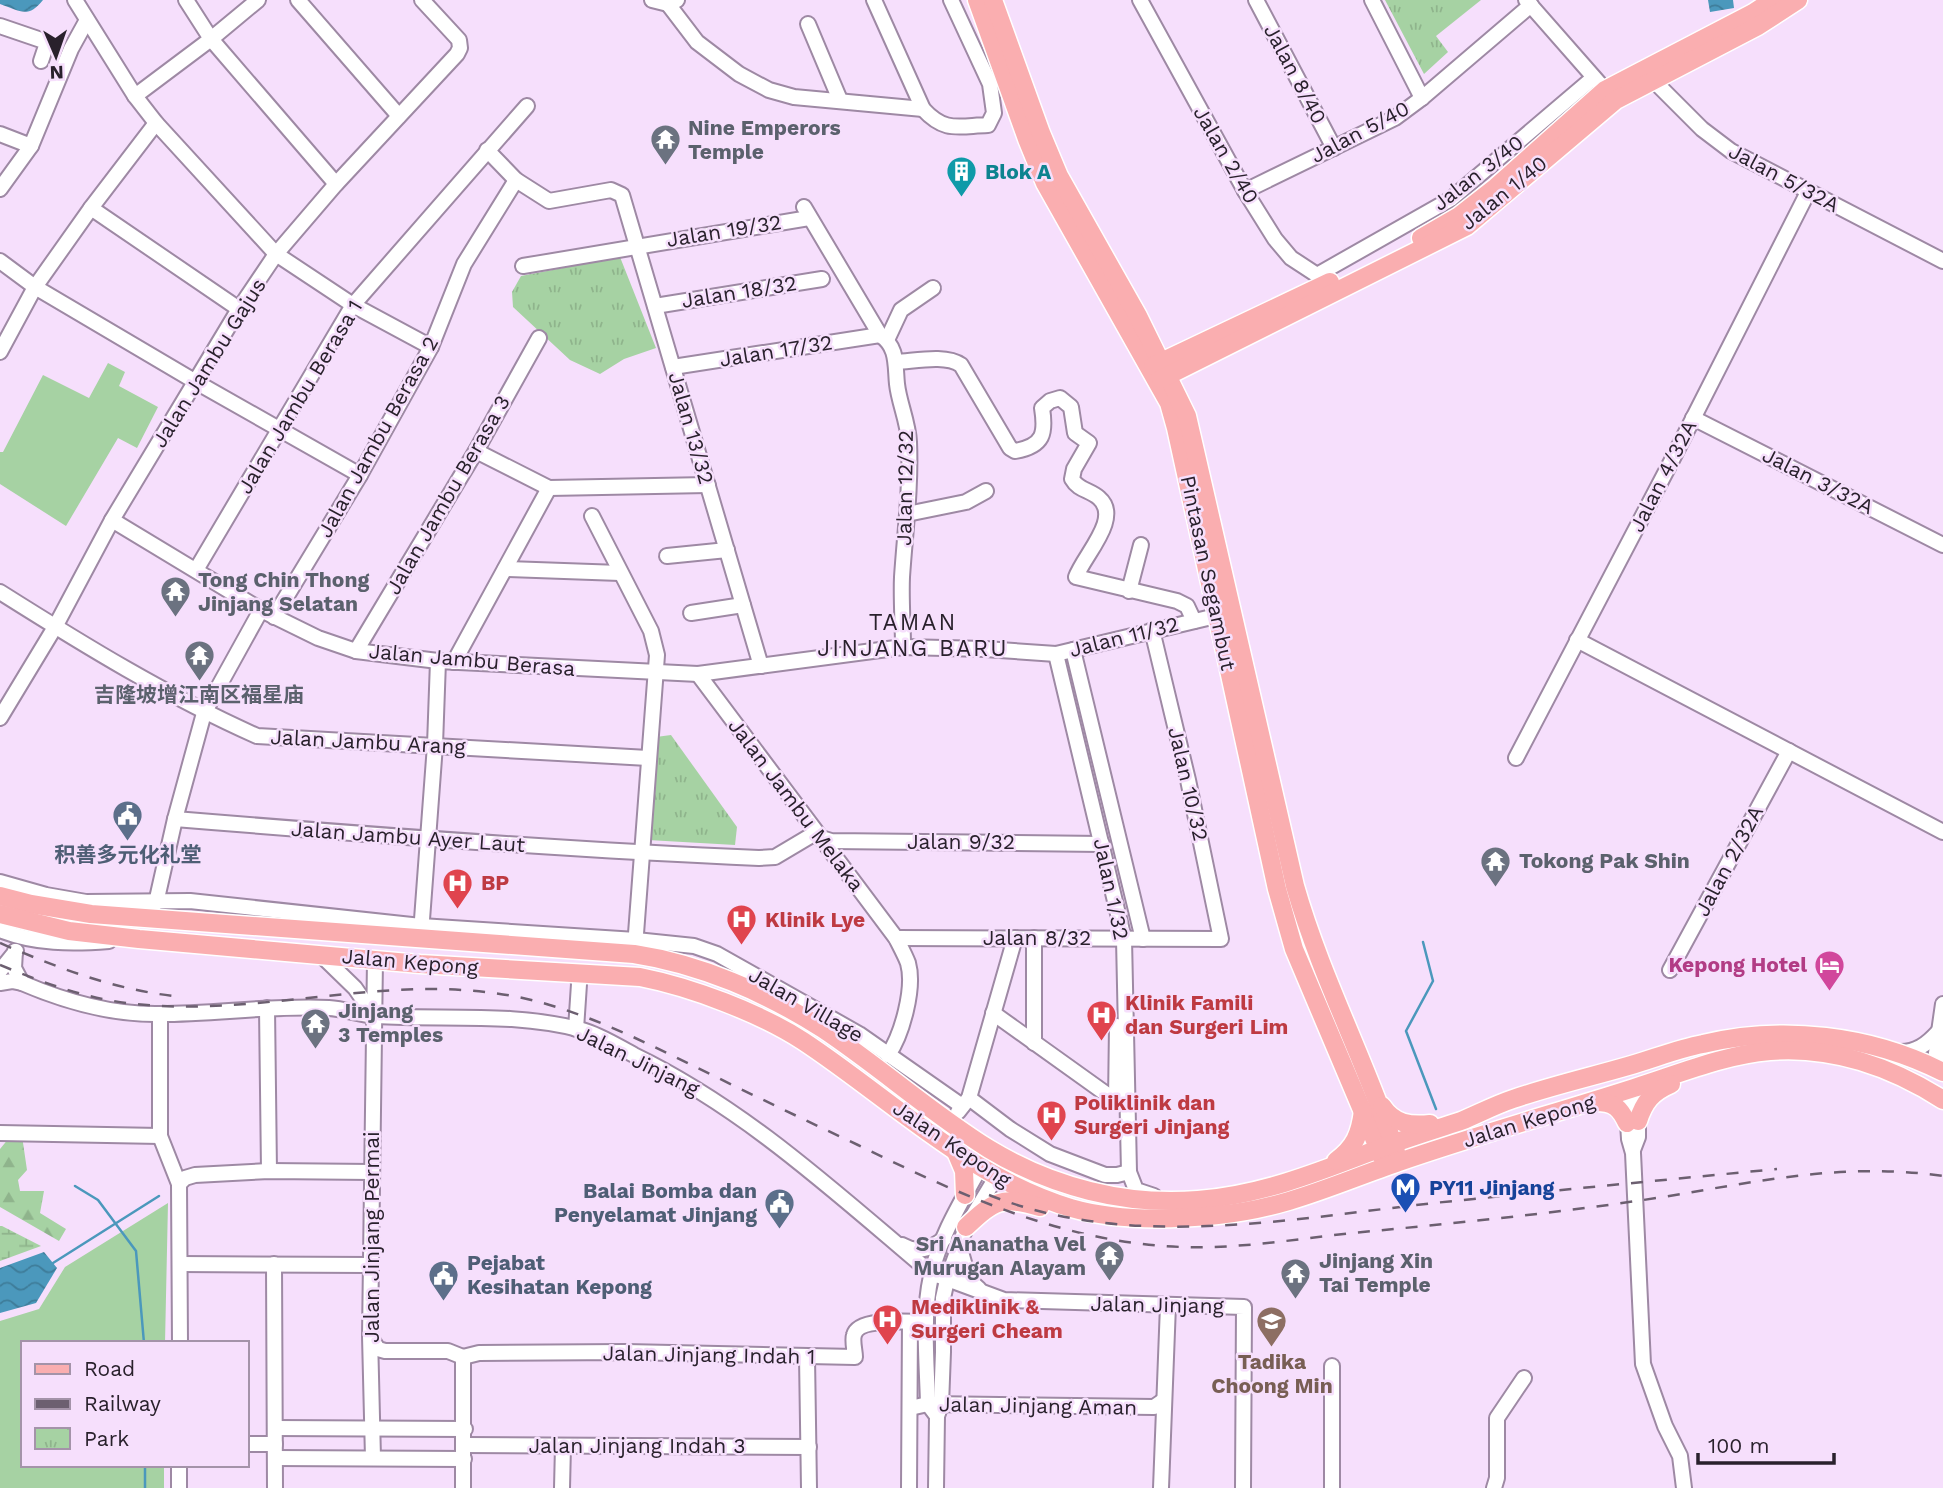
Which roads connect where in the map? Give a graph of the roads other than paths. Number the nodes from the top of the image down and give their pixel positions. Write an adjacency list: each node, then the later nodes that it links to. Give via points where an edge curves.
1 (75, 0): 18 (street)
2 (186, 0): 21 (street)
3 (258, 0): 21 (street)
4 (298, 0): 30 (street)
5 (422, 0): 30 (street, Jalan Jambu Gajus, via 459,40 460,48)
6 (652, 0): 16 (street)
7 (874, 0): 29 (street)
8 (951, 0): 29 (street, via 990,84 994,114 988,125 947,127)
9 (977, 0): 63 (main road, Pintasan Segambut, via 1045,183)
10 (993, 0): 55 (main road, Pintasan Segambut, via 1059,176)
11 (1140, 0): 39 (street, Jalan 2/40)
12 (1256, 0): 34 (street, Jalan 8/40)
13 (1372, 0): 26 (street)
14 (1773, 0): 23 (main road, Jalan 1/40)
15 (1798, 0): 23 (main road, Jalan 1/40, via 1758,26)
16 (673, 2): 27 (street, via 698,42 739,74 794,97)
17 (1528, 3): 24 (street); 26 (street, Jalan 5/40)
18 (87, 20): 25 (street); 33 (street)
19 (808, 24): 27 (street)
20 (0, 26): 22 (street, via 44,41)
21 (211, 40): 25 (street); 37 (street)
22 (41, 61)
23 (1648, 75): 24 (main road, Jalan 1/40); 40 (street, Jalan 5/32A, via 1687,116 1731,152)
24 (1605, 89): 49 (street, Jalan 3/40); 49 (main road, Jalan 1/40, via 1467,226)
25 (135, 96): 31 (street)
26 (1422, 98): 34 (street, Jalan 5/40, via 1395,118)
27 (840, 100): 29 (street)
28 (527, 106): 35 (street, Jalan Jambu Berasa 1)
29 (923, 109)
30 (398, 116): 37 (street, Jalan Jambu Gajus)
31 (156, 123): 41 (street); 44 (street)
32 (0, 134): 33 (street)
33 (31, 146): 38 (street)
34 (1334, 148): 39 (street, Jalan 5/40)
35 (488, 150): 36 (street); 52 (street, Jalan Jambu Berasa 1)
36 (516, 180): 43 (street, Jalan 13/32, via 549,201 618,192); 58 (street, Jalan Jambu Berasa 2, via 464,264)
37 (337, 184): 44 (street, Jalan Jambu Gajus)
38 (0, 188)
39 (1245, 191): 49 (street, Jalan 2/40, via 1275,239)
40 (1808, 192): 46 (street, Jalan 5/32A); 66 (street, Jalan 4/32A)
41 (91, 208): 50 (street); 54 (street)
42 (807, 212): 43 (street, Jalan 19/32); 56 (street, Jalan 12/32)
43 (638, 245): 47 (street, Jalan 19/32); 53 (street, Jalan 13/32)
44 (276, 254): 52 (street); 54 (street, Jalan Jambu Gajus)
45 (0, 261): 50 (street)
46 (1943, 261)
47 (523, 266)
48 (822, 279): 53 (street, Jalan 18/32)
49 (1323, 285): 60 (main road, Jalan 1/40)
50 (35, 287): 59 (street); 64 (street)
51 (933, 288): 56 (street, via 901,310)
52 (353, 305): 58 (street); 67 (street, Jalan Jambu Berasa 1)
53 (655, 306): 62 (street, Jalan 13/32)
54 (239, 309): 64 (street, Jalan Jambu Gajus)
55 (1138, 316): 60 (main road, via 1158,340); 63 (main road, Pintasan Segambut)
56 (883, 337): 61 (street, Jalan 12/32); 62 (street, Jalan 17/32)
57 (539, 338): 68 (street, Jalan Jambu Berasa 3)
58 (431, 347): 69 (street, Jalan Jambu Berasa 2)
59 (0, 352)
60 (1193, 355): 63 (main road, Jalan 1/40); 65 (main road, via 1186,382)
61 (897, 362): 73 (street, Jalan 12/32, via 909,443); 84 (street, via 946,360 961,365 1015,451 1044,434 1042,408 1050,401 1060,398 1071,407 1075,433 1089,443 1072,479 1099,498 1107,518 1076,577)
62 (673, 367): 70 (street, Jalan 13/32)
63 (1160, 371): 65 (main road, Pintasan Segambut); 89 (main road, Pintasan Segambut)
64 (196, 382): 67 (street); 75 (street, Jalan Jambu Gajus)
65 (1187, 416): 79 (main road, Pintasan Segambut)
66 (1693, 418): 77 (street, Jalan 3/32A); 93 (street, Jalan 4/32A)
67 (280, 429): 69 (street); 82 (street, Jalan Jambu Berasa 1)
68 (476, 451): 71 (street); 96 (street, Jalan Jambu Berasa 3)
69 (360, 475): 88 (street, Jalan Jambu Berasa 2)
70 (708, 485): 71 (street); 78 (street, Jalan 13/32)
71 (549, 488): 81 (street)
72 (986, 491): 73 (street, via 963,503)
73 (907, 514): 94 (street, Jalan 12/32)
74 (592, 516): 83 (street)
75 (112, 520): 82 (street, Jalan Jambu Berasa); 91 (street, Jalan Jambu Gajus)
76 (1141, 545): 84 (street)
77 (1943, 545)
78 (727, 550): 80 (street); 86 (street, Jalan 13/32)
79 (1219, 554): 89 (main road, via 1225,610); 160 (main road, Pintasan Segambut, via 1295,886)
80 (667, 556)
81 (505, 569): 83 (street); 99 (street)
82 (196, 570): 88 (street, Jalan Jambu Berasa)
83 (620, 573): 101 (street, via 651,631)
84 (1129, 591): 90 (street, via 1177,601 1187,606)
85 (0, 592): 91 (street, Jalan Jambu Arang)
86 (743, 605): 87 (street); 100 (street, Jalan 13/32)
87 (691, 613)
88 (268, 614): 96 (street, Jalan Jambu Berasa); 104 (street, Jalan Jambu Berasa 2)
89 (1216, 616): 90 (street, Jalan 11/32); 160 (main road, Pintasan Segambut, via 1294,949)
90 (1195, 621): 92 (street, Jalan 11/32)
91 (55, 627): 103 (street, Jalan Jambu Gajus); 104 (street, Jalan Jambu Arang)
92 (1152, 630): 95 (street, Jalan 11/32); 128 (street, Jalan 10/32)
93 (1577, 640): 106 (street); 108 (street, Jalan 4/32A)
94 (903, 647): 97 (street, Jalan 11/32); 100 (street, Jalan 11/32)
95 (1073, 650): 97 (street, Jalan 11/32); 127 (street)
96 (356, 651): 98 (street, Jalan Jambu Berasa)
97 (1056, 654): 113 (street, Jalan 1/32)
98 (438, 662): 99 (street, Jalan Jambu Berasa); 105 (street)
99 (454, 662): 101 (street, Jalan Jambu Berasa)
100 (761, 666): 102 (street, Jalan 11/32)
101 (657, 674): 102 (street, Jalan Jambu Berasa); 107 (street)
102 (698, 674): 111 (street, Jalan Jambu Melaka)
103 (2, 710)
104 (204, 713): 105 (street, Jalan Jambu Arang, via 257,736); 109 (street, Jalan Jambu Berasa 2)
105 (435, 745): 107 (street, Jalan Jambu Arang); 112 (street)
106 (1789, 751): 110 (street); 135 (street, Jalan 2/32A)
107 (648, 758): 114 (street)
108 (1516, 758)
109 (175, 819): 112 (street, Jalan Jambu Ayer Laut); 117 (street, Jalan Jambu Berasa 2)
110 (1943, 832)
111 (821, 837): 113 (street, Jalan 9/32, via 831,841); 114 (street, Jalan Jambu Ayer Laut, via 811,835 775,857); 121 (street, Jalan Jambu Melaka)
112 (428, 839): 114 (street, Jalan Jambu Ayer Laut); 120 (street)
113 (1102, 844): 126 (street, Jalan 1/32)
114 (642, 853): 130 (street)
115 (0, 882): 117 (street, Jalan Kepong, via 46,895)
116 (0, 896): 117 (main road, Jalan Kepong, via 91,915)
117 (153, 911): 120 (main road, Jalan Kepong, via 212,922); 134 (main road, via 187,928 355,944 369,950)
118 (0, 914): 124 (main road, Jalan Kepong, via 69,931)
119 (0, 931): 129 (street); 133 (street, via 5,941)
120 (421, 933): 130 (main road, Jalan Kepong)
121 (896, 938): 122 (street, Jalan 8/32); 152 (street, Jalan Jambu Melaka, via 910,979 906,1010)
122 (1015, 938): 123 (street, Jalan 8/32); 144 (street)
123 (1034, 938): 125 (street, Jalan 8/32); 149 (street)
124 (139, 939): 129 (street); 132 (main road, Jalan Kepong)
125 (1106, 939): 126 (street, Jalan 8/32); 158 (street, via 1117,952)
126 (1124, 939): 127 (street, Jalan 8/32); 158 (street, Jalan 1/32)
127 (1143, 939): 128 (street, Jalan 8/32)
128 (1221, 939)
129 (35, 940): 131 (street)
130 (635, 947): 152 (street, Jalan Village, via 694,946 717,954); 162 (main road, Jalan Kepong, via 788,1009 822,1028)
131 (15, 951): 136 (street); 139 (street, via 14,968)
132 (319, 954): 134 (main road, Jalan Kepong); 140 (street)
133 (0, 959)
134 (375, 960): 137 (main road, Jalan Kepong); 146 (street, Jalan Jinjang Permai)
135 (1670, 970)
136 (0, 971)
137 (571, 973): 147 (street, via 579,984); 168 (main road, Jalan Kepong, via 659,981 764,1020 802,1040)
138 (0, 983): 139 (street)
139 (22, 983): 145 (street, Jalan Jinjang, via 103,1008)
140 (361, 996): 142 (street, Jalan Jinjang); 146 (street)
141 (1943, 1004): 148 (street)
142 (331, 1008): 143 (street, Jalan Jinjang); 146 (street, Jalan Jinjang)
143 (267, 1009): 145 (street, Jalan Jinjang); 172 (street)
144 (993, 1013): 149 (street); 157 (street)
145 (160, 1014): 165 (street)
146 (373, 1016): 147 (street, Jalan Jinjang, via 526,1020); 173 (street, Jalan Jinjang Permai)
147 (576, 1028): 183 (street, Jalan Jinjang, via 677,1075 720,1103)
148 (1938, 1032): 151 (street, via 1915,1050); 154 (street, via 1936,1053)
149 (1034, 1042): 158 (street)
150 (1702, 1044): 151 (main road, Jalan Kepong, via 1763,1034 1809,1035); 155 (main road, via 1646,1070); 161 (main road, Jalan Kepong, via 1513,1099)
151 (1890, 1050): 154 (main road, Jalan Kepong)
152 (888, 1055): 157 (street, Jalan Village)
153 (1707, 1064): 155 (main road, Jalan Kepong); 156 (main road, Jalan Kepong, via 1770,1051 1836,1056 1905,1076); 163 (main road, via 1653,1093)
154 (1943, 1070)
155 (1631, 1087): 159 (main road, Jalan Kepong); 161 (main road, via 1612,1082); 163 (street)
156 (1943, 1100)
157 (965, 1102): 162 (street); 175 (street, Jalan Village, via 1050,1154 1105,1174)
158 (1122, 1102): 175 (street, Jalan 1/32)
159 (1591, 1102): 163 (main road, via 1616,1106); 170 (main road, Jalan Kepong)
160 (1371, 1105): 161 (main road, via 1406,1125); 166 (main road, Pintasan Segambut); 171 (main road, via 1349,1152)
161 (1464, 1119): 166 (main road, Jalan Kepong)
162 (948, 1120): 167 (main road, Jalan Kepong)
163 (1632, 1122): 223 (street, via 1629,1139 1643,1364 1680,1456)
164 (0, 1133): 165 (street)
165 (160, 1136): 176 (street)
166 (1386, 1146): 170 (main road, Pintasan Segambut); 171 (main road, Jalan Kepong)
167 (990, 1149): 169 (main road, Jalan Kepong); 174 (street)
168 (955, 1150): 174 (main road, Jalan Kepong); 178 (main road, via 964,1171)
169 (1007, 1159): 174 (street); 177 (main road, Jalan Kepong)
170 (1392, 1165): 180 (main road, Jalan Kepong, via 1283,1205 1228,1214 1122,1217)
171 (1325, 1169): 179 (main road, Jalan Kepong)
172 (269, 1171): 173 (street); 176 (street, via 195,1175)
173 (372, 1172): 186 (street, Jalan Jinjang Permai)
174 (988, 1172): 178 (street); 180 (main road, Jalan Kepong); 181 (street)
175 (1129, 1172): 177 (street, via 1118,1189); 179 (street, via 1136,1191 1148,1195)
176 (179, 1184): 184 (street)
177 (1077, 1187): 179 (main road, Jalan Kepong, via 1156,1202)
178 (965, 1195): 182 (street)
179 (1227, 1196)
180 (1068, 1207): 181 (main road, via 1046,1208 1007,1200 985,1210)
181 (963, 1236): 188 (street); 189 (street, via 960,1256 969,1280)
182 (944, 1240): 183 (street, Jalan Jinjang, via 925,1250 911,1250); 187 (street)
183 (895, 1241): 187 (street, Jalan Jinjang)
184 (180, 1264): 185 (street); 194 (street)
185 (274, 1264): 186 (street); 202 (street)
186 (371, 1265): 193 (street, Jalan Jinjang Permai)
187 (931, 1273): 188 (street, Jalan Jinjang); 192 (street)
188 (947, 1280): 189 (street, Jalan Jinjang); 201 (street)
189 (988, 1296): 190 (street, Jalan Jinjang)
190 (1168, 1305): 199 (street); 220 (street, Jalan Jinjang, via 1244,1307)
191 (910, 1322): 192 (street, Jalan Jinjang Indah 1); 196 (street, Jalan Jinjang Indah 1, via 858,1327 855,1357); 200 (street)
192 (926, 1322): 201 (street)
193 (370, 1336): 195 (street, Jalan Jinjang Indah 1, via 378,1349 385,1351 448,1351); 203 (street, Jalan Jinjang Permai)
194 (180, 1341)
195 (463, 1357): 196 (street, Jalan Jinjang Indah 1, via 626,1352); 204 (street)
196 (807, 1357): 207 (street)
197 (1332, 1366): 221 (street)
198 (1524, 1378): 222 (street, via 1497,1418)
199 (1164, 1399): 201 (street, Jalan Jinjang Aman, via 1154,1407); 219 (street)
200 (909, 1408): 201 (street, Jalan Jinjang Aman); 212 (street)
201 (935, 1408): 213 (street)
202 (275, 1428): 203 (street); 208 (street)
203 (372, 1429): 204 (street); 210 (street, Jalan Jinjang Permai)
204 (465, 1429): 209 (street)
205 (248, 1444): 208 (street, Jalan Jinjang Indah 3)
206 (563, 1446): 207 (street, Jalan Jinjang Indah 3); 209 (street, Jalan Jinjang Indah 3); 217 (street)
207 (809, 1447): 218 (street)
208 (275, 1451): 210 (street, Jalan Jinjang Indah 3); 215 (street)
209 (465, 1452): 210 (street, Jalan Jinjang Indah 3); 216 (street)
210 (373, 1458)
211 (179, 1467): 214 (street)
212 (909, 1487): 213 (street)
213 (936, 1487)
214 (179, 1488)
215 (275, 1488)
216 (463, 1488)
217 (562, 1488)
218 (809, 1488)
219 (1161, 1488)
220 (1243, 1488)
221 (1332, 1488)
222 (1494, 1488)
223 (1684, 1488)

